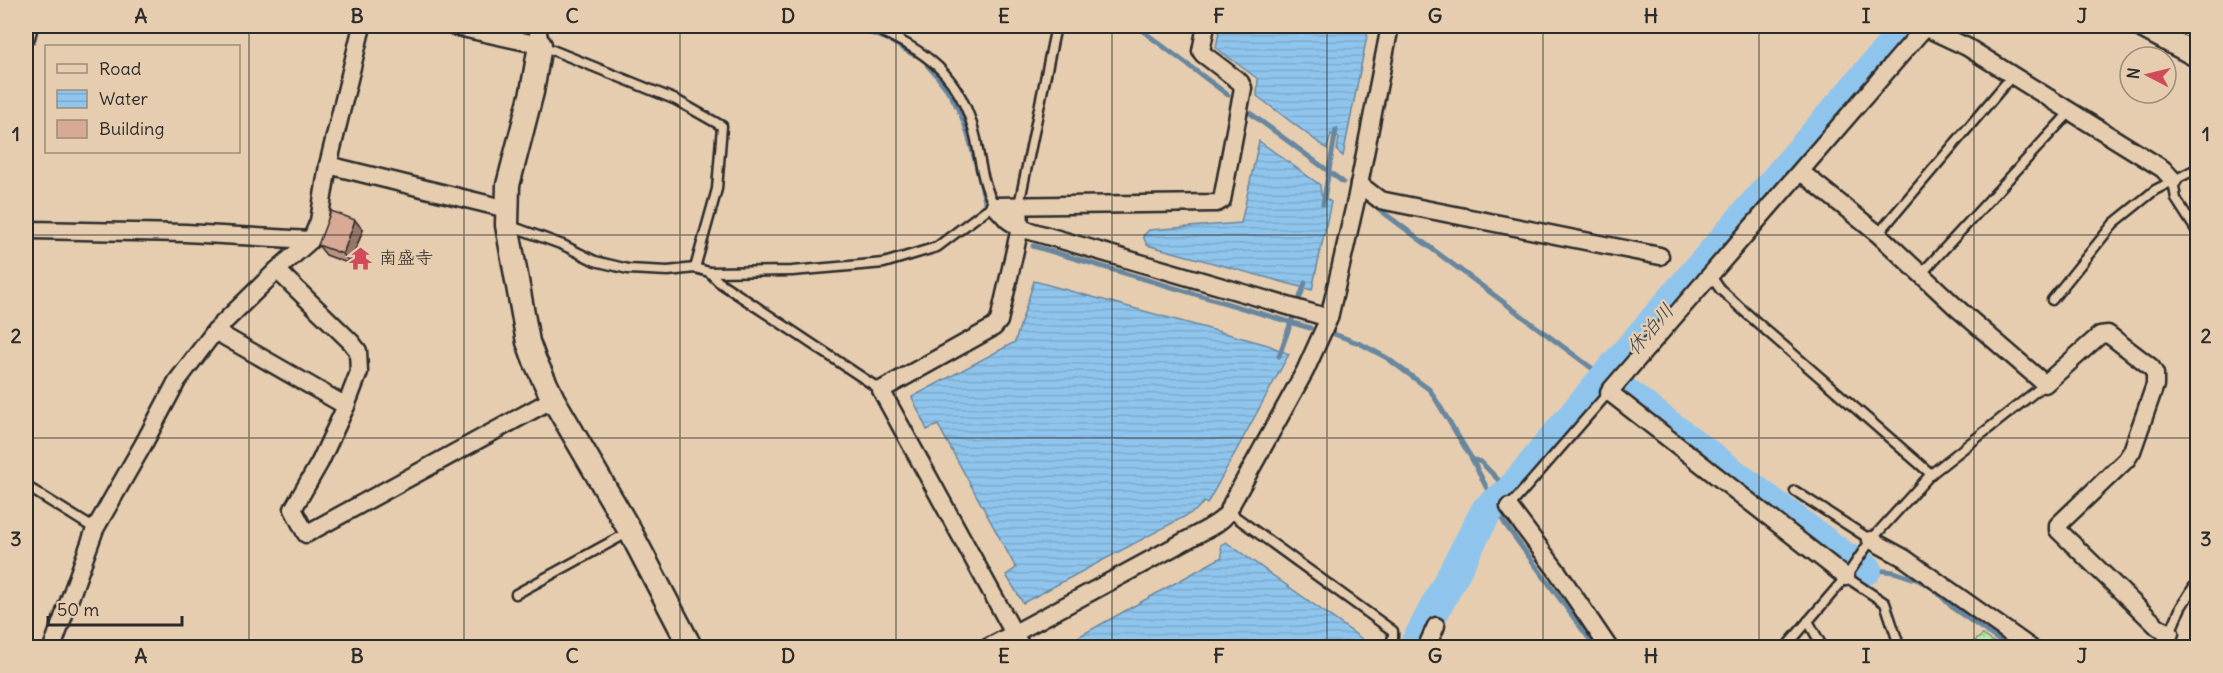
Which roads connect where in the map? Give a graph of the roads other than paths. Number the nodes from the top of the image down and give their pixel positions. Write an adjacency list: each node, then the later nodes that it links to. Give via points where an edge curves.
1 (29, 26): 13 (street)
2 (362, 26): 17 (street)
3 (453, 26): 12 (street)
4 (869, 26): 23 (lane, via 919,50 955,87 968,113 988,193)
5 (1056, 26): 22 (lane)
6 (1206, 26): 22 (street, via 1201,51 1243,88 1222,200)
7 (1390, 26): 21 (street)
8 (1924, 26): 15 (street); 19 (street)
9 (2142, 26): 14 (street)
10 (2190, 26): 11 (street)
11 (2198, 29)
12 (538, 35): 24 (street, via 532,92 508,185); 31 (lane, via 722,126 717,189)
13 (26, 37)
14 (2198, 56)
15 (2012, 76): 16 (street); 28 (lane)
16 (2070, 112): 20 (street, via 2163,169); 34 (lane)
17 (328, 165): 24 (street); 29 (street, via 319,221)
18 (2198, 168): 20 (lane)
19 (1801, 172): 28 (street); 35 (street)
20 (2173, 180): 27 (lane, via 2176,199); 36 (lane, via 2114,223)
21 (1359, 184): 30 (street, via 1380,200); 37 (street)
22 (1019, 205): 23 (street); 25 (street)
23 (995, 206): 25 (street); 33 (lane, via 937,247 884,263 792,271)
24 (507, 217): 31 (lane, via 595,261 617,267 668,271); 42 (street, via 528,342)
25 (1020, 228): 37 (street); 40 (street, via 999,321 994,327)
26 (27, 231): 29 (street, via 185,233)
27 (2198, 233)
28 (1878, 234): 34 (street)
29 (311, 240): 32 (street)
30 (1660, 256)
31 (695, 268): 33 (lane)
32 (277, 270): 38 (street); 43 (street, via 358,351 359,372)
33 (709, 272): 40 (lane)
34 (1922, 273): 39 (street)
35 (1711, 276): 41 (street); 44 (lane, via 1745,312)
36 (2052, 300)
37 (1329, 318): 48 (street)
38 (215, 331): 43 (street); 49 (street, via 177,381)
39 (2046, 384): 44 (lane); 58 (street, via 2100,335 2108,334 2155,374 2155,385 2132,451 2058,525 2058,530)
40 (881, 390): 57 (street)
41 (1609, 392): 47 (lane); 52 (street)
42 (553, 399): 43 (street, via 306,534 293,509); 50 (street)
43 (346, 406)
44 (1931, 474): 51 (lane)
45 (26, 486): 49 (lane)
46 (1795, 491): 51 (lane)
47 (1509, 507): 65 (street)
48 (1230, 512): 57 (street, via 1209,528); 63 (lane, via 1393,631)
49 (95, 529): 59 (street)
50 (630, 531): 54 (lane); 60 (street)
51 (1871, 540): 52 (lane); 69 (street, via 1904,558)
52 (1846, 576): 55 (lane); 68 (lane, via 1885,603)
53 (2198, 580): 58 (lane)
54 (516, 594)
55 (1808, 621): 66 (lane); 67 (lane)
56 (1436, 626): 64 (street)
57 (1013, 632): 61 (street); 62 (street)
58 (2167, 640)
59 (52, 648)
60 (691, 648)
61 (987, 648)
62 (1022, 648)
63 (1389, 648)
64 (1426, 648)
65 (1609, 648)
66 (1785, 648)
67 (1823, 648)
68 (1900, 648)
69 (2031, 648)

